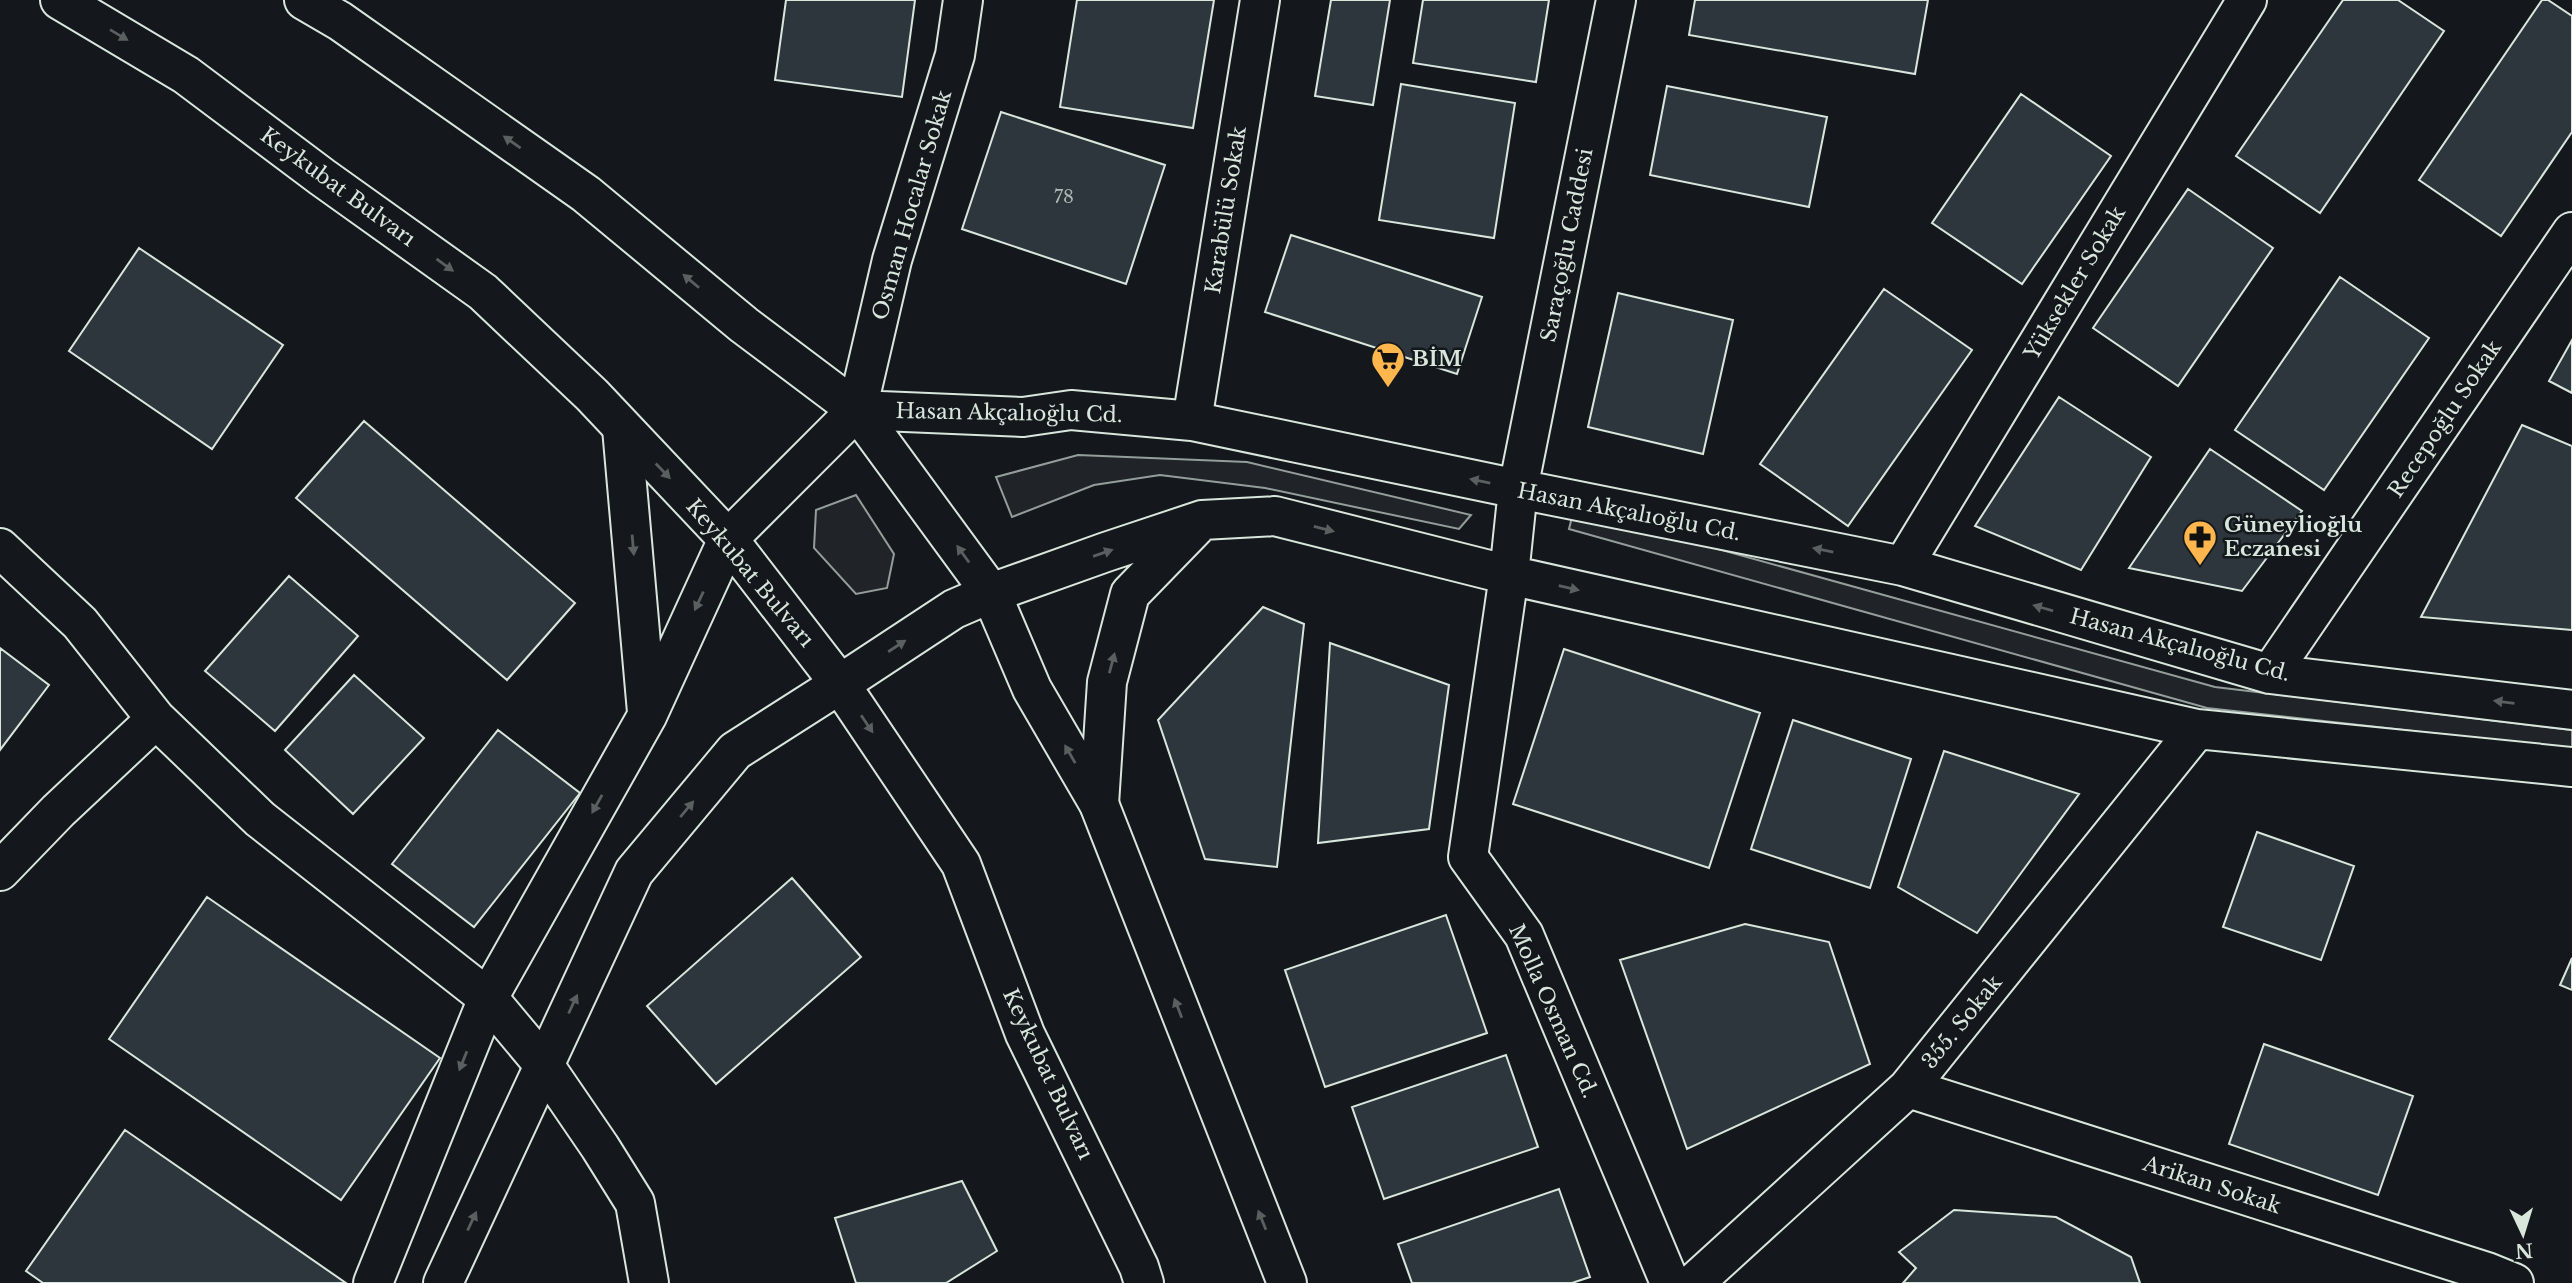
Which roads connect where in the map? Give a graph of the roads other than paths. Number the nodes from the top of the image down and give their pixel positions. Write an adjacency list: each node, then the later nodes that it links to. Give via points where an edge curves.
1 (60, 0): 10 (main road, Keykubat Bulvarı, one-way to 10, via 186,75 483,292)
2 (304, 0): 8 (main road, one-way to 2, via 744,325 586,194)
3 (963, 0): 8 (main road, Osman Hocalar Sokak, via 955,55 892,260)
4 (1260, 0): 9 (main road, Karabülü Sokak)
5 (1616, 0): 11 (main road, Saraçoğlu Caddesi)
6 (2247, 0): 15 (main road, Yüksekler Sokak)
7 (2572, 232): 18 (main road, Recepoğlu Sokak)
8 (857, 410): 9 (main road, Hasan Akçalıoğlu Cd., via 1023,417 1071,410); 13 (main road); 17 (main road, one-way to 8)
9 (1192, 421): 11 (main road, Hasan Akçalıoğlu Cd., one-way to 9)
10 (622, 428): 13 (main road, Keykubat Bulvarı, one-way to 13); 21 (main road, one-way to 21)
11 (1518, 489): 15 (main road, Hasan Akçalıoğlu Cd., one-way to 11); 16 (main road, Molla Osman Cd.)
12 (1202, 520): 16 (main road, one-way to 16, via 1275,516); 17 (main road, one-way to 12); 25 (main road, one-way to 12, via 1107,682 1130,594)
13 (728, 539): 19 (main road, Keykubat Bulvarı); 21 (main road, one-way to 21)
14 (0, 548): 22 (main road, via 80,623)
15 (1903, 566): 18 (main road, Hasan Akçalıoğlu Cd., one-way to 15)
16 (1509, 575): 23 (main road, one-way to 23); 35 (main road, Molla Osman Cd., via 1468,857 1524,935)
17 (991, 593): 19 (main road, one-way to 17, via 954,609); 25 (main road, one-way to 17, via 1032,689)
18 (2270, 674): 20 (main road, Hasan Akçalıoğlu Cd., one-way to 18)
19 (840, 684): 28 (main road, one-way to 19, via 634,872 735,751); 33 (main road, Keykubat Bulvarı, one-way to 33, via 961,863 1025,1034)
20 (2572, 710)
21 (647, 716): 27 (main road, one-way to 27)
22 (156, 719): 26 (main road); 27 (main road, via 260,820)
23 (2197, 729): 24 (main road); 29 (main road, 355. Sokak)
24 (2572, 767)
25 (1098, 804): 34 (main road, one-way to 25)
26 (0, 871)
27 (488, 998): 28 (main road); 30 (main road, one-way to 30)
28 (544, 1065): 31 (main road, one-way to 28); 32 (main road, via 635,1203)
29 (1908, 1088): 36 (main road, 355. Sokak); 37 (main road, Arikan Sokak)
30 (373, 1283)
31 (443, 1283)
32 (649, 1283)
33 (1144, 1283)
34 (1287, 1283)
35 (1670, 1283)
36 (1694, 1283)
37 (2514, 1283)

